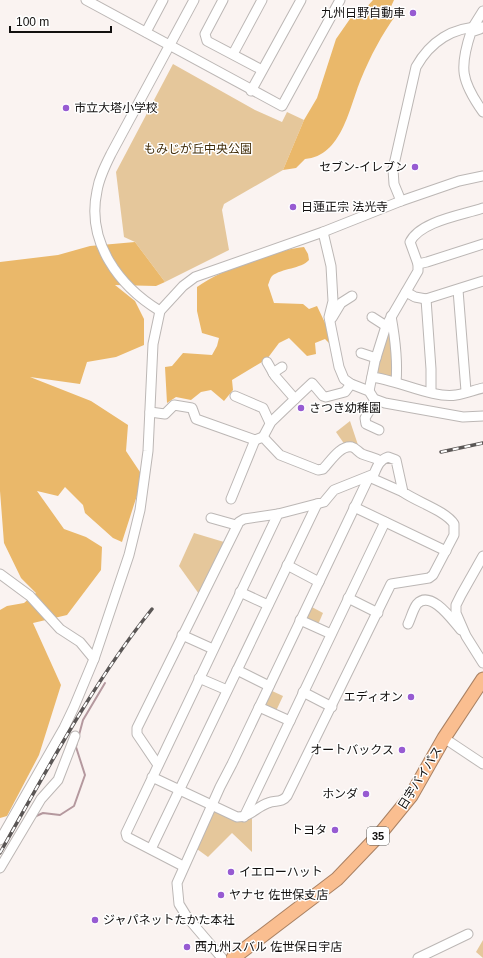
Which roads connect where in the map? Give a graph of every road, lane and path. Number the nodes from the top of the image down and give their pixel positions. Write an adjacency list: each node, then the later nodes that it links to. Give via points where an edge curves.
1 (86, 0): 11 (street)
2 (163, 0): 11 (street)
3 (194, 0): 12 (street)
4 (223, 0): 13 (street, via 205,34 207,41)
5 (262, 0): 13 (street)
6 (301, 0): 14 (street)
7 (340, 0): 15 (street, via 282,106)
8 (483, 11): 9 (street)
9 (473, 27): 10 (street); 18 (street, via 437,40 422,56 416,67 393,168 394,184)
10 (483, 28): 16 (street, via 471,32 462,65 463,74)
11 (146, 32): 12 (street)
12 (169, 46): 15 (street); 28 (street, via 105,166 96,191 95,210 97,232 106,258 134,292)
13 (233, 54): 14 (street)
14 (262, 70): 15 (street)
15 (251, 91)
16 (483, 112)
17 (483, 176): 18 (street, via 459,181)
18 (401, 201): 20 (street)
19 (483, 208): 22 (street, via 436,222 413,236 410,242)
20 (323, 232): 28 (street, via 195,277); 31 (street, via 331,266 333,301)
21 (483, 244): 22 (street)
22 (418, 264): 25 (street, via 418,271)
23 (483, 281): 24 (street)
24 (458, 290): 27 (street); 43 (street)
25 (406, 292): 27 (street); 29 (street)
26 (352, 296): 31 (street, via 337,309)
27 (426, 299): 44 (street)
28 (160, 311): 48 (street, via 153,344)
29 (392, 316): 32 (street); 39 (street)
30 (372, 318): 32 (street)
31 (330, 321): 40 (street, via 339,367 344,379)
32 (386, 326): 34 (street)
33 (361, 353): 34 (street)
34 (376, 358): 38 (street)
35 (267, 362): 37 (street)
36 (282, 367): 37 (street)
37 (274, 373): 46 (street)
38 (372, 377): 39 (street); 42 (street)
39 (396, 382): 44 (street)
40 (351, 384): 42 (street); 46 (street, via 345,392 326,397 312,383)
41 (483, 388): 43 (street)
42 (369, 391): 47 (street)
43 (466, 391): 44 (street, via 457,395)
44 (430, 392)
45 (235, 396): 50 (street, via 263,408)
46 (295, 399): 50 (street)
47 (376, 400): 49 (street, via 463,417); 51 (street, via 365,418 366,424)
48 (150, 412): 52 (street, via 165,414 174,405 192,408 196,419); 80 (street, via 148,459 140,510 129,554)
49 (483, 416)
50 (270, 423): 52 (street)
51 (379, 430)
52 (259, 439): 53 (street, via 280,455 318,470 323,469 340,451 349,447); 56 (street)
53 (380, 461): 54 (street, via 374,474); 55 (street, via 388,457 396,460)
54 (369, 477): 55 (street); 57 (street, via 334,490 324,502); 58 (street)
55 (403, 492): 63 (street, via 452,520 454,535)
56 (231, 499)
57 (317, 504): 59 (street); 65 (street)
58 (354, 507): 61 (street); 67 (street)
59 (278, 514): 62 (street, via 244,519); 68 (street)
60 (211, 518): 62 (street)
61 (385, 522): 63 (street); 69 (street)
62 (236, 525): 75 (street)
63 (446, 551): 71 (street, via 429,578 391,584)
64 (483, 556): 76 (street, via 456,605 456,613)
65 (287, 565): 67 (street); 70 (street)
66 (0, 574): 80 (street, via 30,596 60,629 80,642)
67 (319, 582): 72 (street)
68 (240, 592): 70 (street); 78 (street)
69 (348, 598): 71 (street); 74 (street)
70 (268, 605): 82 (street)
71 (378, 613): 88 (street)
72 (300, 620): 74 (street); 85 (street)
73 (408, 624): 76 (street, via 419,602 429,601 443,609)
74 (331, 634): 87 (street)
75 (182, 635): 78 (street); 94 (street, via 137,728 137,734)
76 (466, 636): 77 (street)
77 (472, 644): 79 (street); 81 (street)
78 (213, 649): 83 (street)
79 (483, 650)
80 (94, 659): 99 (street, via 64,728)
81 (483, 662)
82 (237, 670): 85 (street); 86 (street)
83 (199, 678): 86 (street); 94 (street)
84 (483, 679): 92 (highway, 日宇バイパス / 35)
85 (269, 686): 89 (street)
86 (227, 690): 96 (street)
87 (303, 692): 88 (street); 90 (street)
88 (332, 706): 98 (street, via 284,801 263,805)
89 (259, 707): 90 (street); 97 (street)
90 (290, 721): 98 (street)
91 (75, 736): 102 (street, via 58,780 41,799)
92 (444, 738): 93 (street); 105 (highway, 日宇バイパス / 35, via 411,796 380,834 337,879)
93 (483, 764)
94 (158, 765): 95 (street)
95 (152, 777): 96 (street); 100 (street, via 126,833 127,837)
96 (180, 789): 97 (street); 100 (street)
97 (212, 805): 98 (street, via 237,817); 101 (street)
98 (244, 817)
99 (0, 840)
100 (151, 849): 101 (street)
101 (183, 866): 104 (street, via 177,883 179,904)
102 (0, 868)
103 (468, 934): 106 (street)
104 (222, 958)
105 (234, 958)
106 (418, 958)

